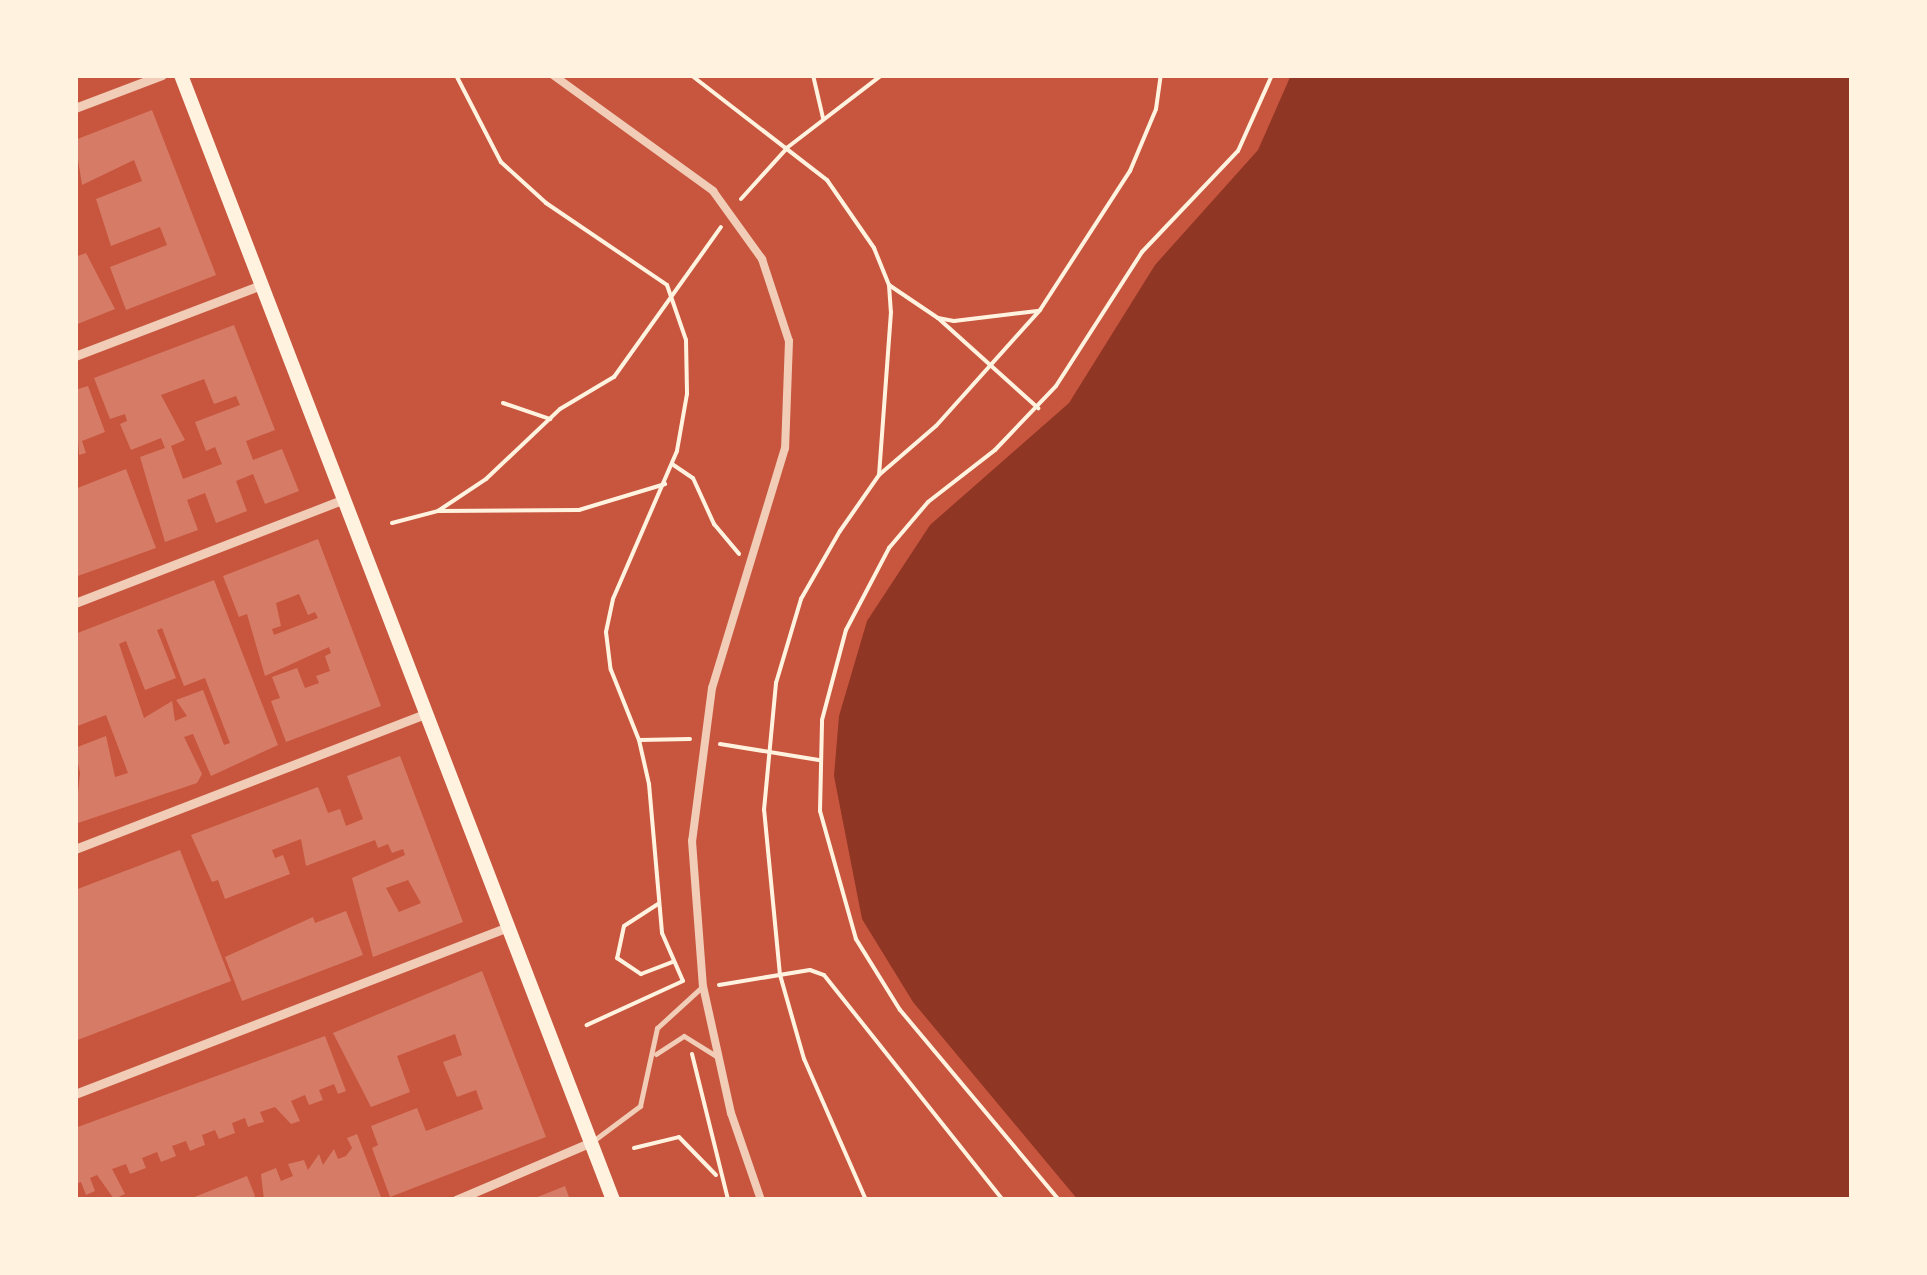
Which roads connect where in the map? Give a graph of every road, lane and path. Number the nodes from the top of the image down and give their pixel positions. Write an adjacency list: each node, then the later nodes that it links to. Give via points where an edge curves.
1 (162, 75): 10 (street)
2 (181, 75): 15 (main road)
3 (456, 75): 17 (path, via 488,142 517,178)
4 (553, 75): 31 (street, via 712,191 770,276 789,341 792,408)
5 (691, 75): 12 (path)
6 (813, 75): 11 (path)
7 (882, 75): 11 (path)
8 (1160, 75): 18 (path, via 1156,108 1130,171)
9 (1272, 75): 23 (path, via 1238,151 1142,252)
10 (75, 108)
11 (823, 118): 12 (path)
12 (788, 147): 13 (path); 16 (path, via 855,215)
13 (741, 199)
14 (724, 223): 17 (path)
15 (261, 285): 20 (street); 28 (main road)
16 (889, 285): 19 (path); 26 (path, via 889,392)
17 (673, 291): 24 (path, via 614,377); 25 (path, via 688,372)
18 (1040, 310): 19 (path); 21 (path)
19 (938, 318): 21 (path)
20 (75, 356)
21 (992, 367): 23 (path); 26 (path)
22 (503, 404): 24 (path)
23 (1038, 408): 38 (path, via 928,502 888,548 836,656)
24 (550, 420): 29 (path, via 516,457)
25 (672, 464): 27 (path); 31 (path, via 693,478 722,538)
26 (879, 475): 37 (path, via 802,599 776,683)
27 (665, 484): 29 (path, via 579,510); 35 (path, via 606,621 611,670)
28 (344, 499): 32 (street); 33 (main road)
29 (438, 511): 30 (path)
30 (392, 524)
31 (750, 561): 47 (street, via 712,688 696,776 692,874)
32 (75, 603)
33 (425, 714): 41 (street); 43 (main road)
34 (690, 738): 35 (path)
35 (640, 740): 39 (path)
36 (715, 743): 37 (path)
37 (770, 753): 38 (path); 45 (path, via 764,810)
38 (818, 760): 62 (path, via 829,861 865,956 900,1010)
39 (652, 798): 40 (path); 42 (path)
40 (643, 800)
41 (75, 849)
42 (658, 904): 44 (path); 44 (path, via 624,926 617,958 636,974)
43 (506, 928): 52 (street); 53 (main road)
44 (674, 962): 48 (path, via 683,981)
45 (780, 976): 46 (path); 60 (path, via 810,1074); 61 (path, via 824,975)
46 (720, 984)
47 (703, 986): 50 (lane, via 662,1021); 51 (street)
48 (587, 1025)
49 (691, 1047): 55 (path)
50 (654, 1056): 51 (lane, via 684,1036); 53 (lane, via 640,1106)
51 (718, 1058): 59 (street)
52 (75, 1094)
53 (591, 1142): 56 (street); 57 (main road)
54 (634, 1148): 55 (path, via 679,1136)
55 (719, 1178): 58 (path)
56 (456, 1200)
57 (613, 1200)
58 (728, 1200)
59 (761, 1200)
60 (866, 1200)
61 (1003, 1200)
62 (1059, 1200)

